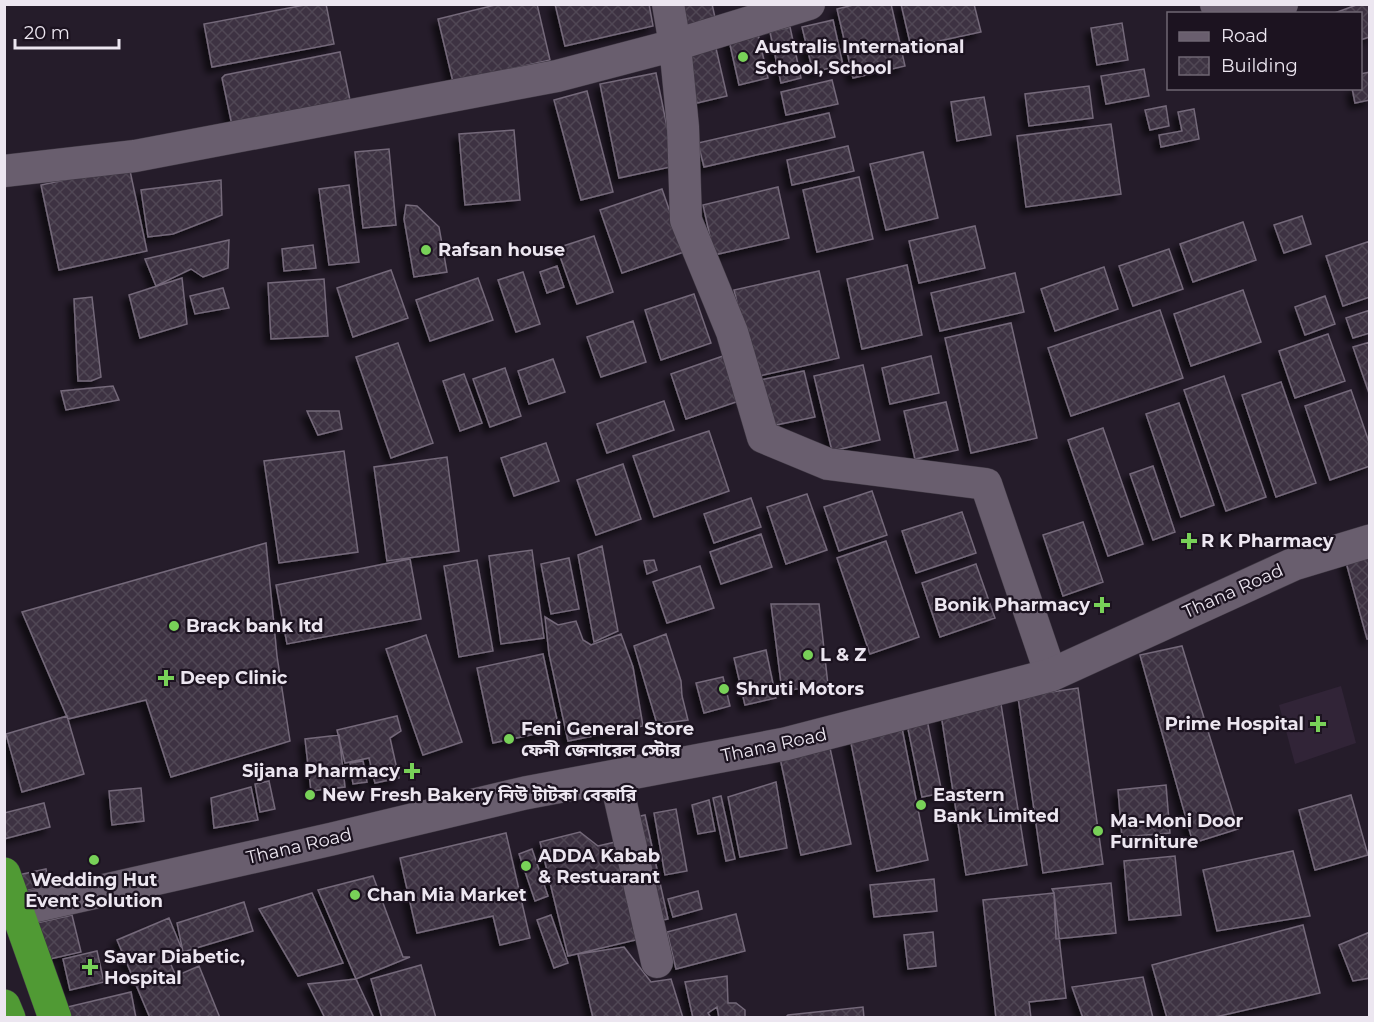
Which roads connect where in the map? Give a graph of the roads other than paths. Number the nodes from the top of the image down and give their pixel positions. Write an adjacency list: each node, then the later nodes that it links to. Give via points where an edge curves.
1 (668, 4): 5 (street)
2 (808, 4): 5 (street)
3 (1216, 4): 4 (street)
4 (1282, 4)
5 (675, 45): 6 (street, via 557,76 135,156); 8 (street, via 686,220 732,332 763,437 828,464 986,484)
6 (4, 171)
7 (1370, 541): 8 (street, Thana Road, via 1294,564)
8 (1051, 675): 9 (street, Thana Road, via 785,744)
9 (615, 777): 11 (street, Thana Road, via 525,793); 12 (street)
10 (4, 874): 11 (highway)
11 (17, 909): 15 (highway)
12 (657, 962)
13 (4, 1006): 14 (highway)
14 (9, 1017)
15 (55, 1017)

